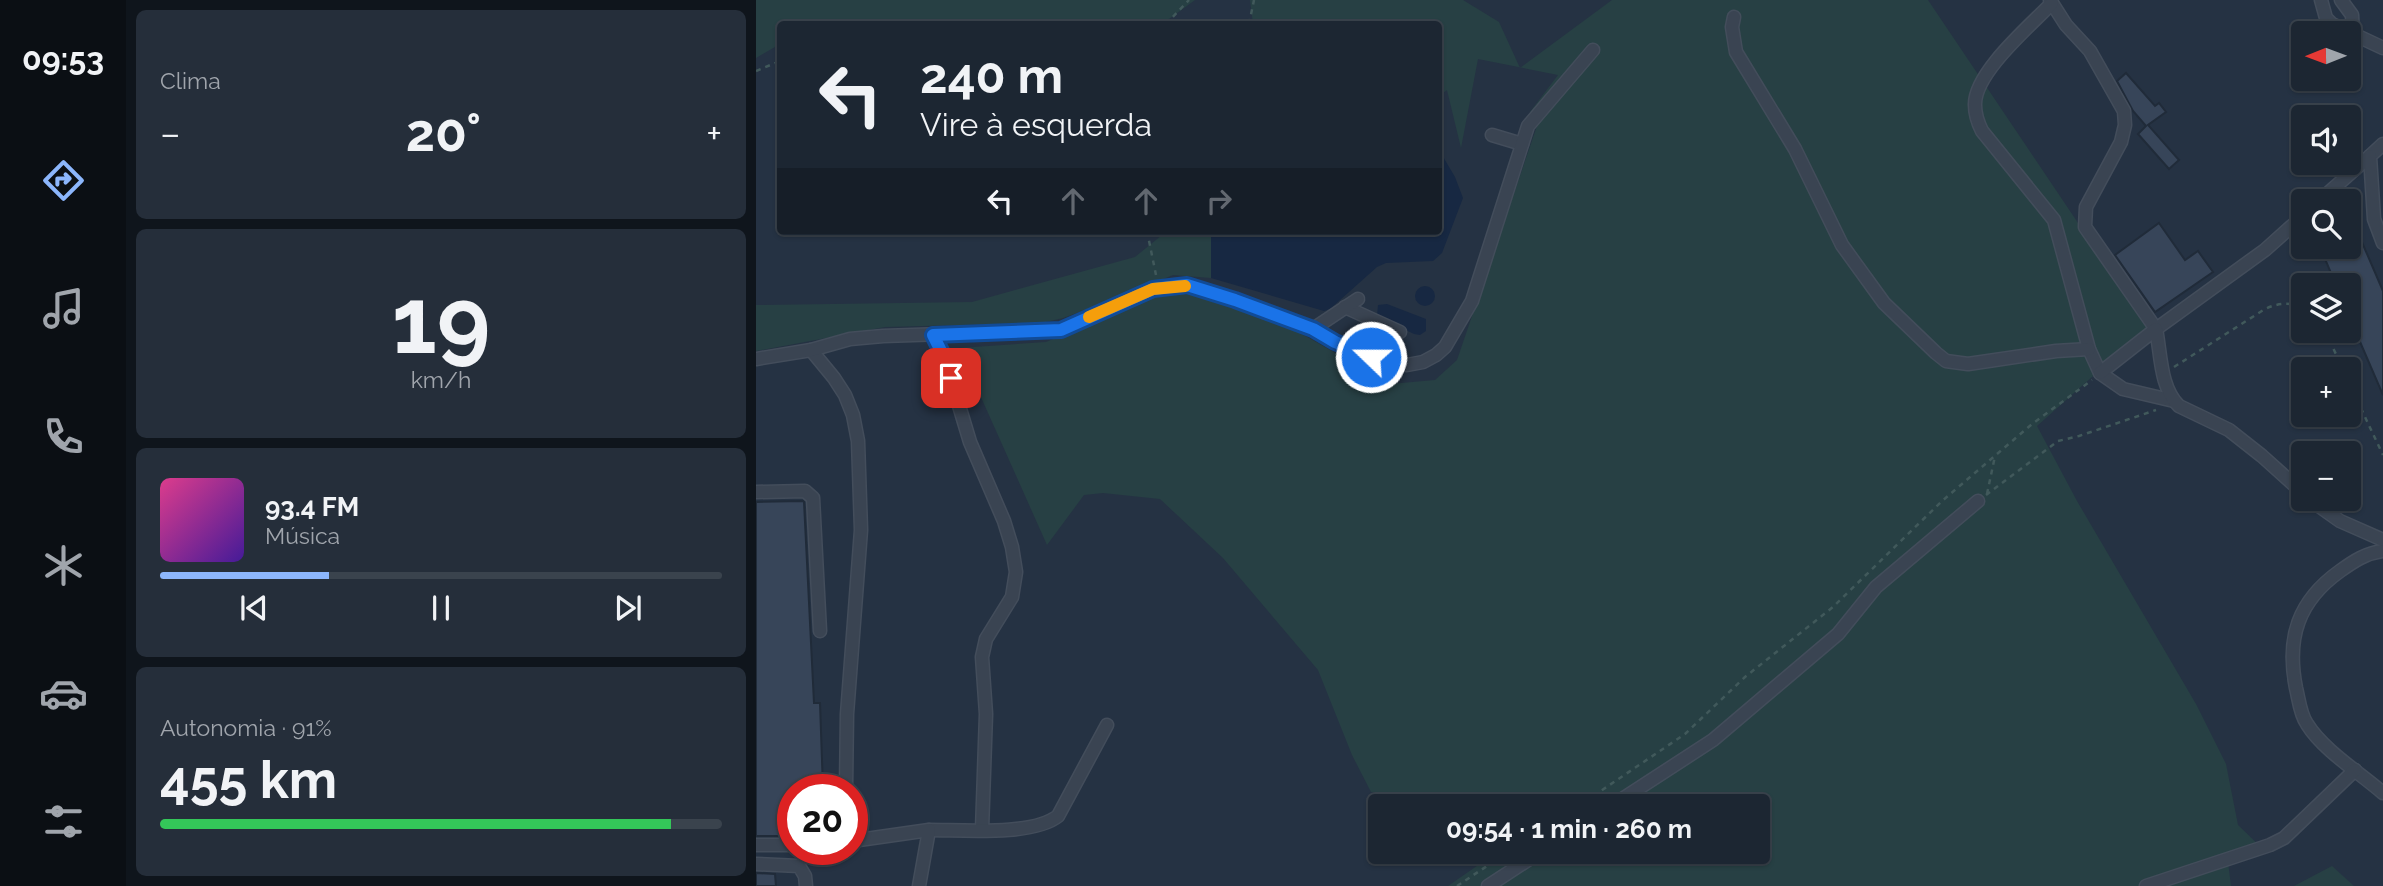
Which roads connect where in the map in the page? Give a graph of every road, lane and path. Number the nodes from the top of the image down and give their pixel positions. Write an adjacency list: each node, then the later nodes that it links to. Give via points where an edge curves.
1 (1189, 0): 7 (path)
2 (1254, 0): 8 (path)
3 (2321, 0): 9 (lane)
4 (2341, 0): 10 (lane)
5 (2051, 1): 28 (lane, via 2090,51 2124,111 2121,142 2086,207 2085,226); 33 (lane, via 1988,69 1975,106 1982,131 2054,220)
6 (1734, 17): 33 (lane, via 1736,52 1795,149 1842,245 1884,303 1936,353 1946,361 1968,364)
7 (1169, 21)
8 (1250, 21)
9 (2329, 21)
10 (2352, 21)
11 (2361, 38): 12 (lane)
12 (2383, 48)
13 (1593, 51): 17 (lane, via 1528,126)
14 (777, 62): 15 (path)
15 (756, 71)
16 (1492, 135): 17 (lane)
17 (1522, 144): 29 (lane, via 1472,301 1436,355 1423,362 1389,364)
18 (2383, 144): 19 (lane)
19 (2370, 156): 20 (lane); 23 (lane, via 2374,219)
20 (2333, 189)
21 (2291, 227): 28 (lane)
22 (1148, 235): 24 (path)
23 (2383, 243)
24 (1159, 289): 29 (lane, via 1187,285); 31 (lane, via 1061,330)
25 (1358, 299): 27 (lane)
26 (2291, 304): 36 (path, via 2265,309)
27 (1345, 307): 29 (lane); 30 (lane)
28 (2156, 328): 35 (lane); 36 (lane)
29 (1313, 329)
30 (1400, 331)
31 (933, 335): 32 (lane, via 850,339); 55 (lane, via 970,442 1004,521 1016,572 1012,597 986,639 982,657 986,714)
32 (811, 349): 34 (lane); 50 (lane, via 845,395 858,441 861,530)
33 (2089, 349): 35 (lane)
34 (756, 359)
35 (2100, 373): 37 (lane, via 2123,389); 40 (path)
36 (2164, 373): 37 (lane)
37 (2174, 401): 41 (lane, via 2229,430); 43 (path, via 2058,441)
38 (2361, 408): 39 (path)
39 (2383, 455)
40 (1995, 456): 43 (path); 52 (path, via 1942,500 1832,607 1745,677 1685,734)
41 (2291, 482)
42 (756, 492): 47 (lane, via 804,491 814,498)
43 (1983, 498): 53 (lane, via 1876,587 1838,634 1713,740)
44 (2326, 511): 45 (lane)
45 (2383, 540)
46 (2383, 551): 49 (lane, via 2362,556 2314,593 2297,622 2292,656 2306,723)
47 (820, 631)
48 (1107, 725): 55 (lane, via 1058,816 1035,826)
49 (2355, 769): 51 (lane); 66 (lane, via 2284,838)
50 (846, 774)
51 (2383, 793)
52 (1596, 794)
53 (1630, 794)
54 (929, 830): 55 (lane); 56 (lane); 63 (lane)
55 (982, 830)
56 (868, 835)
57 (756, 845): 58 (lane)
58 (777, 845)
59 (756, 863): 62 (lane, via 799,866)
60 (1490, 864): 64 (path)
61 (1522, 864): 65 (lane)
62 (806, 886)
63 (919, 886)
64 (1457, 886)
65 (1488, 886)
66 (2146, 886)

